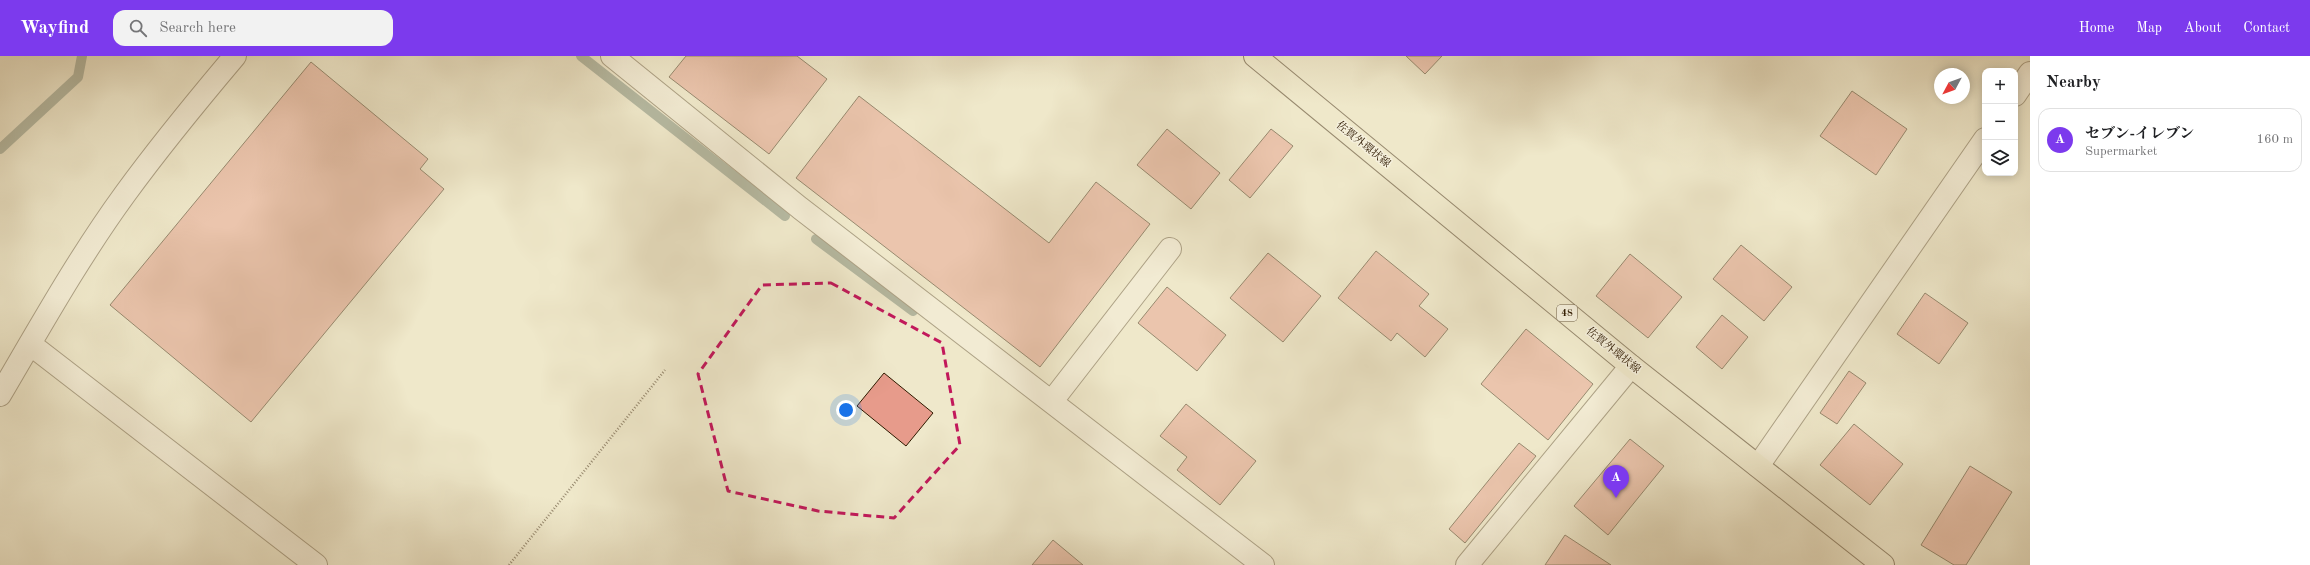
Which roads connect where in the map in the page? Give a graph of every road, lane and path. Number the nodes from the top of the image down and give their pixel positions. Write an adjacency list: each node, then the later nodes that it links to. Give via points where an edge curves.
1 (235, 56): 8 (street, via 124,195)
2 (612, 56): 12 (street, via 800,208)
3 (1255, 56): 9 (main road, 佐賀外環状線 / 48)
4 (2030, 73): 5 (street)
5 (2018, 91)
6 (1984, 140): 13 (street)
7 (1170, 249): 12 (street)
8 (30, 344): 11 (street); 14 (street)
9 (1631, 366): 13 (main road, 佐賀外環状線 / 48); 17 (street)
10 (665, 370): 15 (path)
11 (0, 395)
12 (1052, 401): 16 (street)
13 (1758, 466): 18 (main road, 佐賀外環状線 / 48)
14 (316, 565)
15 (509, 565)
16 (1263, 565)
17 (1467, 565)
18 (1883, 565)

